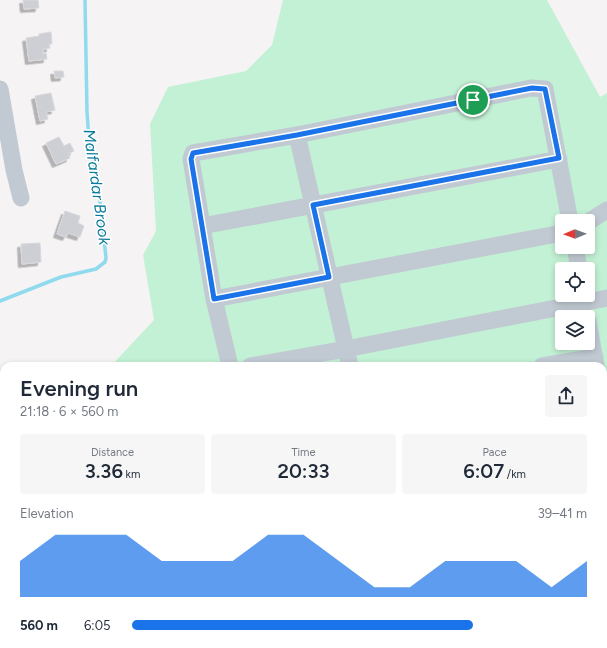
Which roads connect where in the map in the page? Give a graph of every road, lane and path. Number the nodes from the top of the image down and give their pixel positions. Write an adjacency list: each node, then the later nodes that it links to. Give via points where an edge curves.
1 (0, 89): 4 (street)
2 (297, 135): 3 (street, via 532,88 545,89); 5 (street); 9 (street, via 193,153 191,159)
3 (559, 158): 5 (street); 7 (street)
4 (21, 198)
5 (313, 205): 9 (street); 11 (street)
6 (607, 210): 8 (street)
7 (569, 214)
8 (595, 218)
9 (202, 226): 13 (street)
10 (555, 235): 11 (street)
11 (329, 277): 13 (street); 15 (street)
12 (607, 298): 14 (street)
13 (214, 299): 17 (street)
14 (585, 305): 15 (street)
15 (346, 349): 18 (street); 19 (street)
16 (593, 350): 20 (street)
17 (229, 362)
18 (273, 362)
19 (349, 362)
20 (595, 362)

